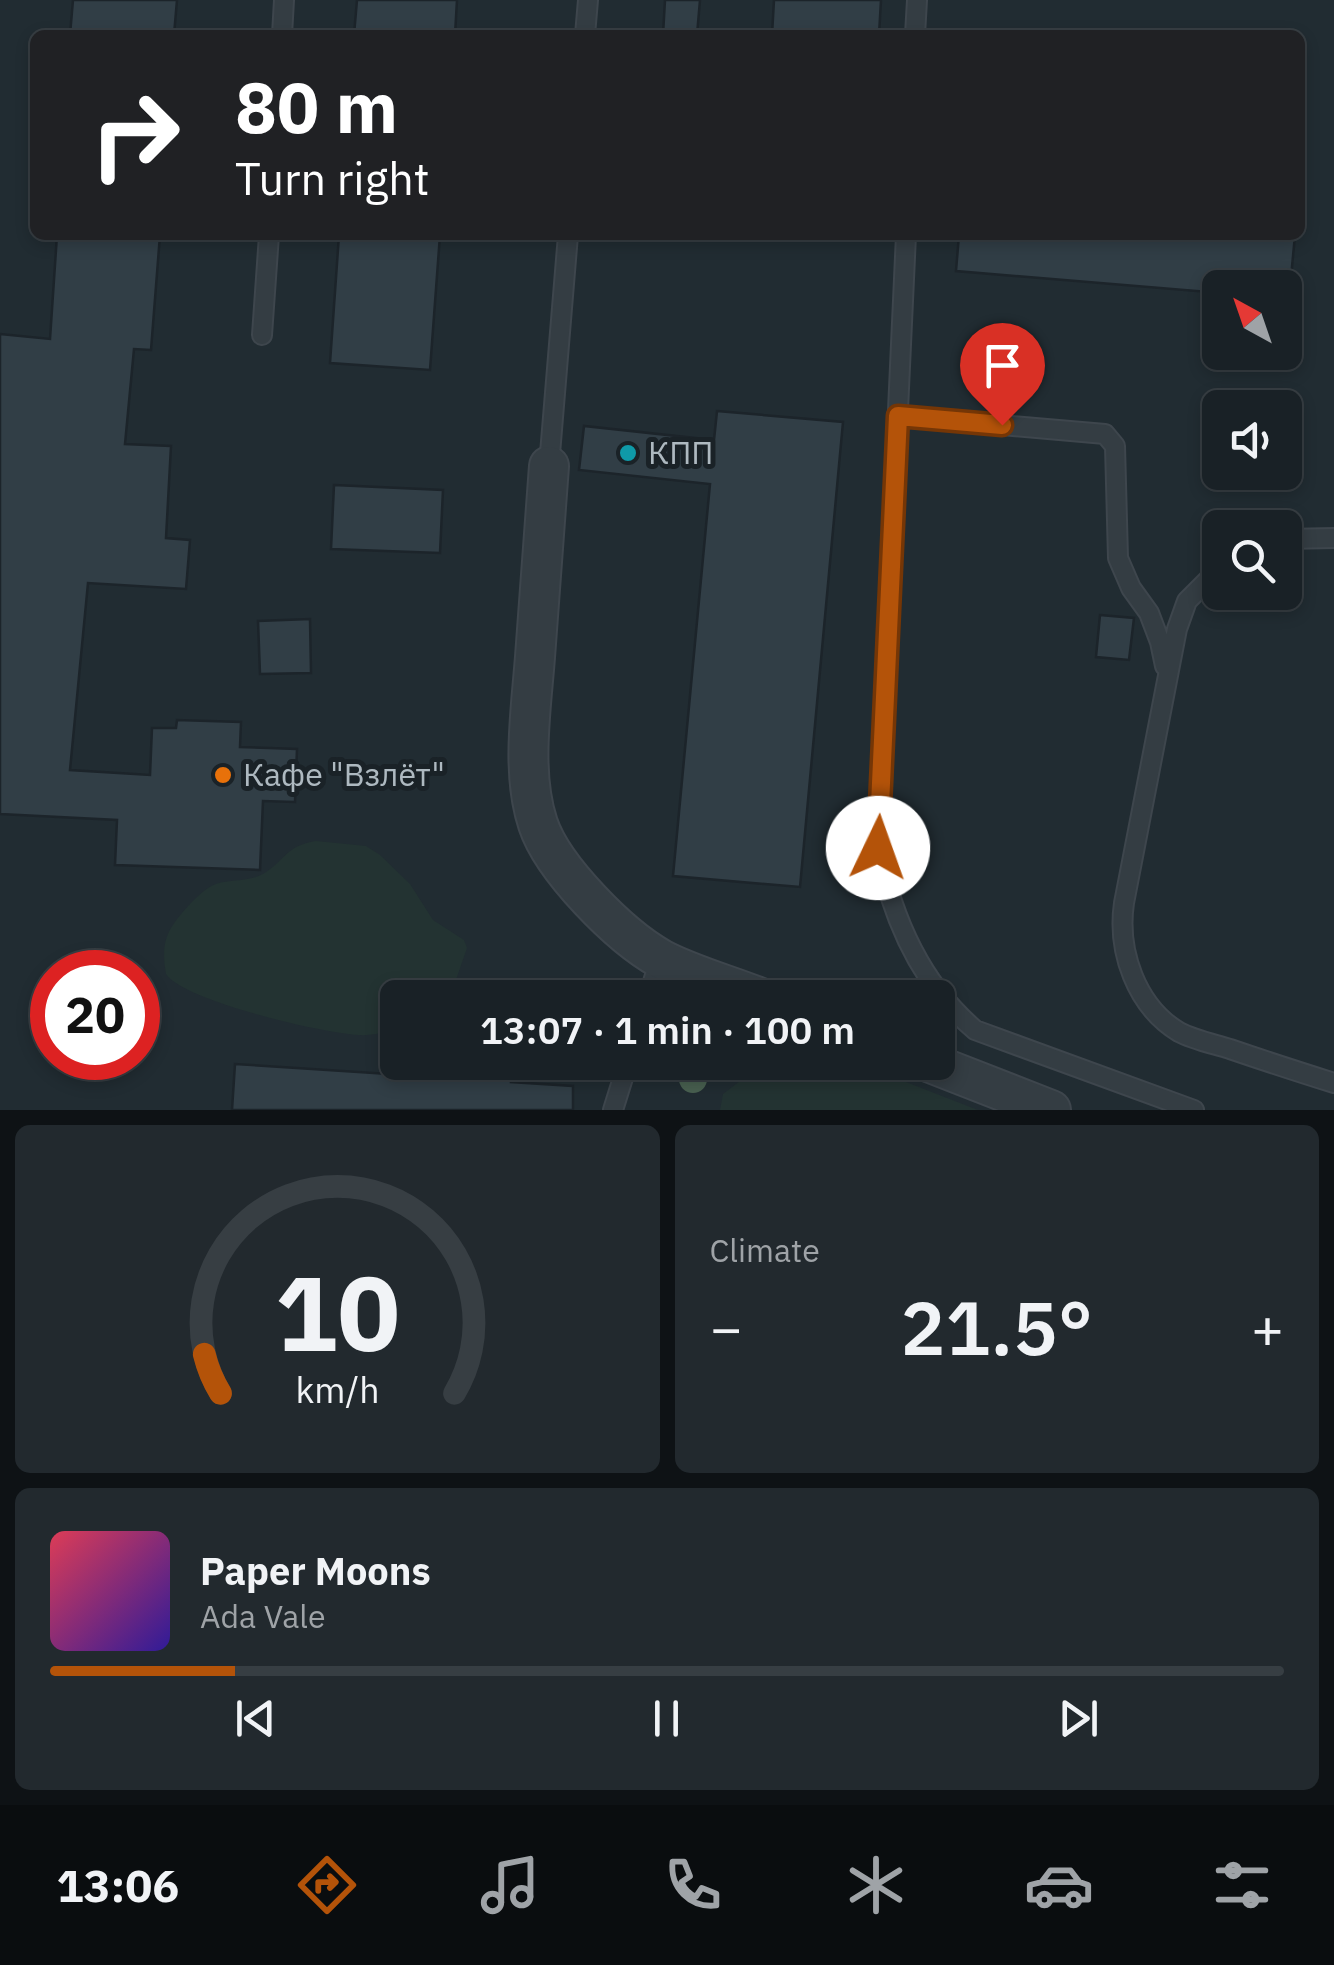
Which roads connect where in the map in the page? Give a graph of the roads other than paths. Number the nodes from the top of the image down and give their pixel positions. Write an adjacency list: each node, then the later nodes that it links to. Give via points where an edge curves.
1 (284, 0): 4 (lane)
2 (588, 0): 5 (lane)
3 (916, 0): 6 (lane)
4 (282, 30)
5 (585, 30)
6 (915, 30)
7 (269, 240): 10 (lane)
8 (568, 240): 12 (lane)
9 (906, 240): 11 (lane)
10 (262, 335)
11 (898, 416): 16 (lane, via 1105,434 1115,446 1118,558 1149,613); 25 (lane, via 878,848 887,894 950,1008 975,1030)
12 (549, 466): 17 (street, via 531,795 539,828 568,872 616,924)
13 (1334, 538): 14 (lane)
14 (1302, 539)
15 (1202, 586): 16 (lane, via 1187,601 1176,629)
16 (1167, 682): 22 (lane, via 1121,926 1132,974 1159,1017 1182,1034)
17 (660, 958): 18 (lane); 19 (street)
18 (653, 980)
19 (716, 980)
20 (955, 1073): 24 (street)
21 (623, 1080): 23 (lane)
22 (1334, 1084)
23 (614, 1110)
24 (1050, 1110)
25 (1194, 1110)

